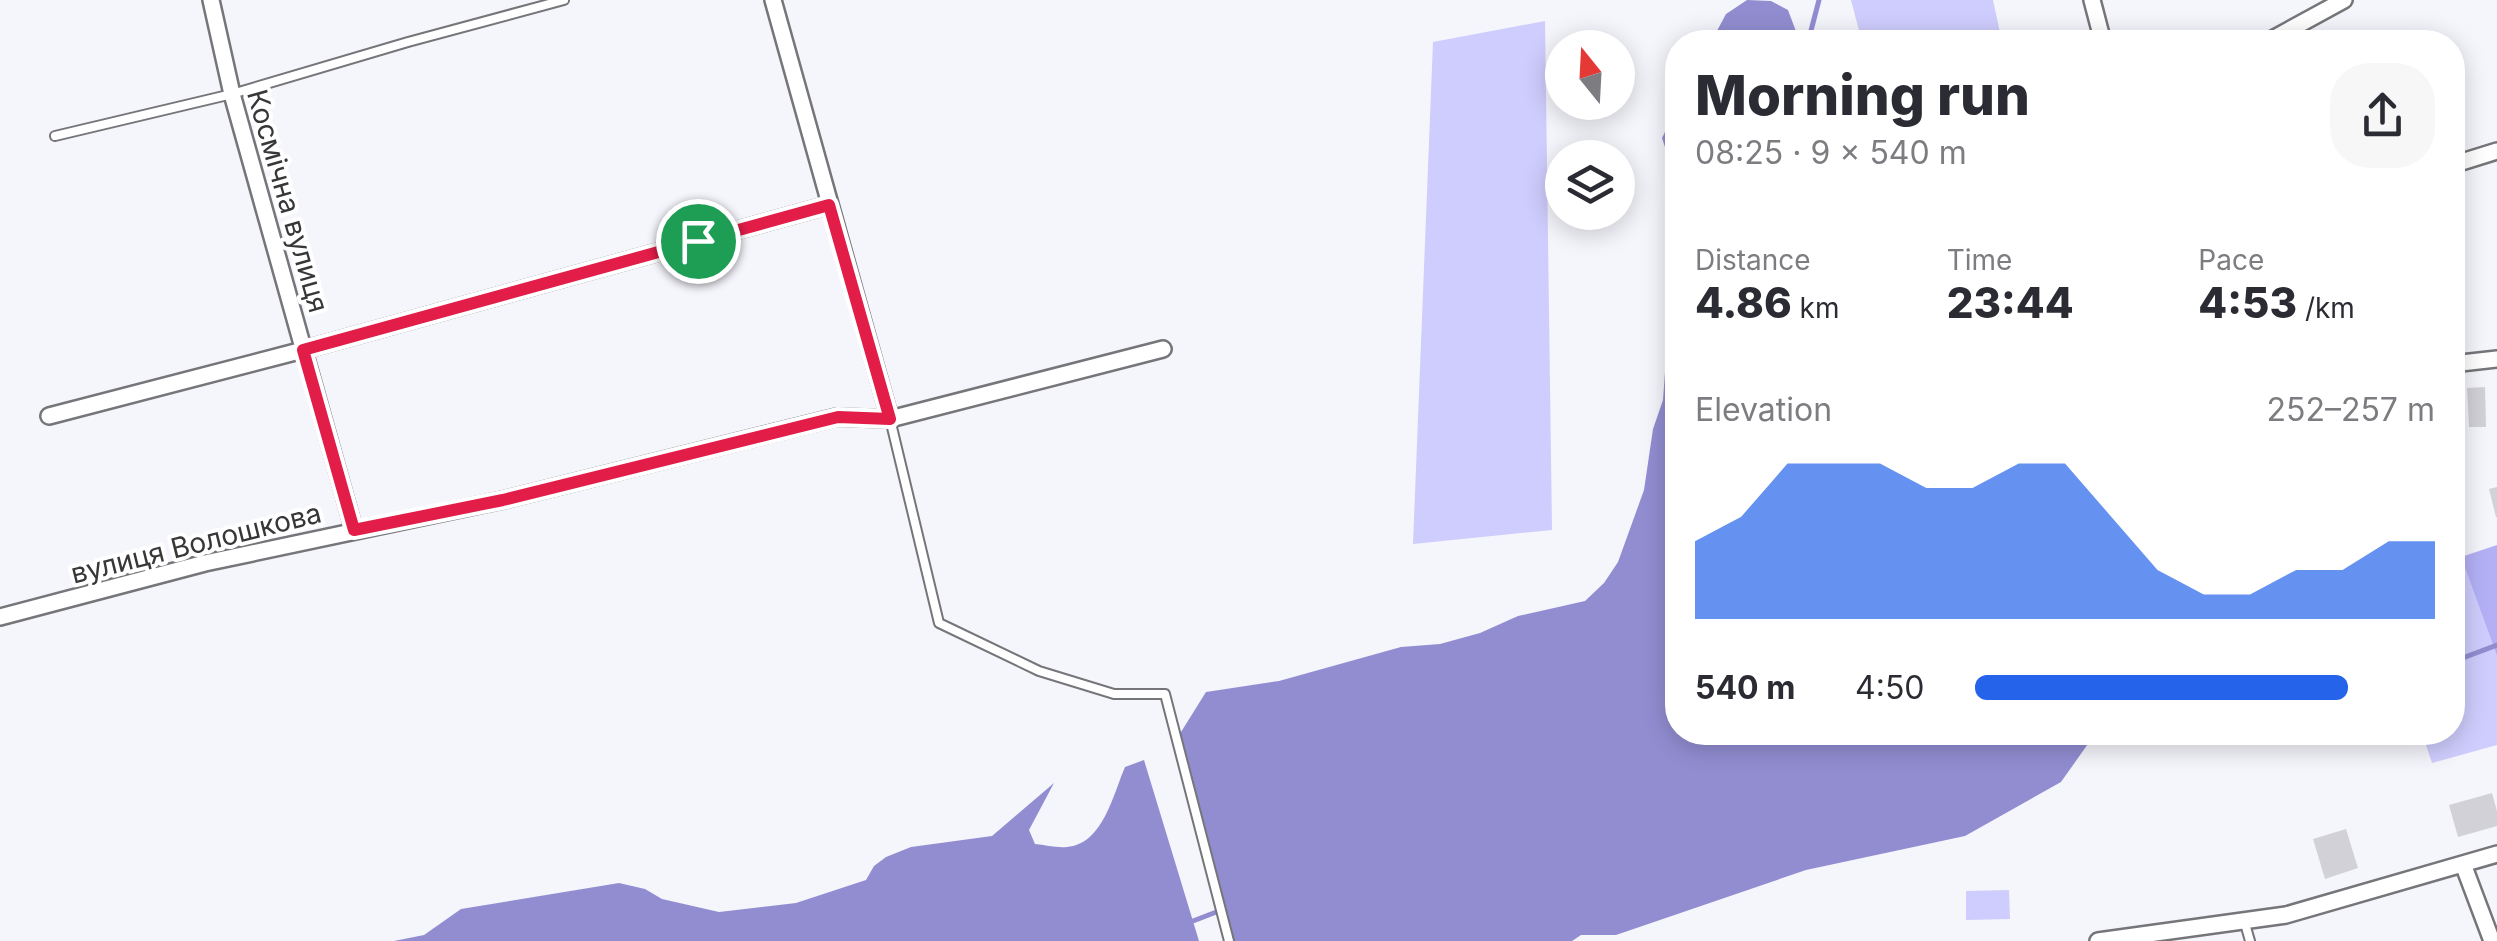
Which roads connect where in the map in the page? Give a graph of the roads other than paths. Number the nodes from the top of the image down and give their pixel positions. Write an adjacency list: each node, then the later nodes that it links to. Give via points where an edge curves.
1 (211, 0): 8 (street, Космічна вулиця)
2 (564, 0): 8 (lane)
3 (773, 0): 12 (street)
4 (2092, 0): 6 (street)
5 (2344, 0): 7 (street)
6 (2100, 30)
7 (2289, 30)
8 (232, 94): 9 (lane); 14 (street, Космічна вулиця)
9 (54, 136)
10 (2497, 151): 11 (street)
11 (2465, 161)
12 (829, 205): 14 (street); 18 (street)
13 (1163, 349): 18 (street, вулиця Волошкова)
14 (303, 350): 17 (street); 19 (street, Космічна вулиця)
15 (2497, 358): 16 (street)
16 (2465, 362)
17 (50, 416)
18 (890, 419): 19 (street, вулиця Волошкова, via 838,417); 24 (lane, via 939,623 1039,672 1114,694 1164,694)
19 (354, 530): 20 (street, вулиця Волошкова)
20 (0, 617)
21 (2497, 854): 22 (street)
22 (2462, 864): 23 (street); 27 (street)
23 (2244, 920): 25 (street); 26 (lane)
24 (1229, 941)
25 (2098, 941)
26 (2250, 941)
27 (2492, 941)

